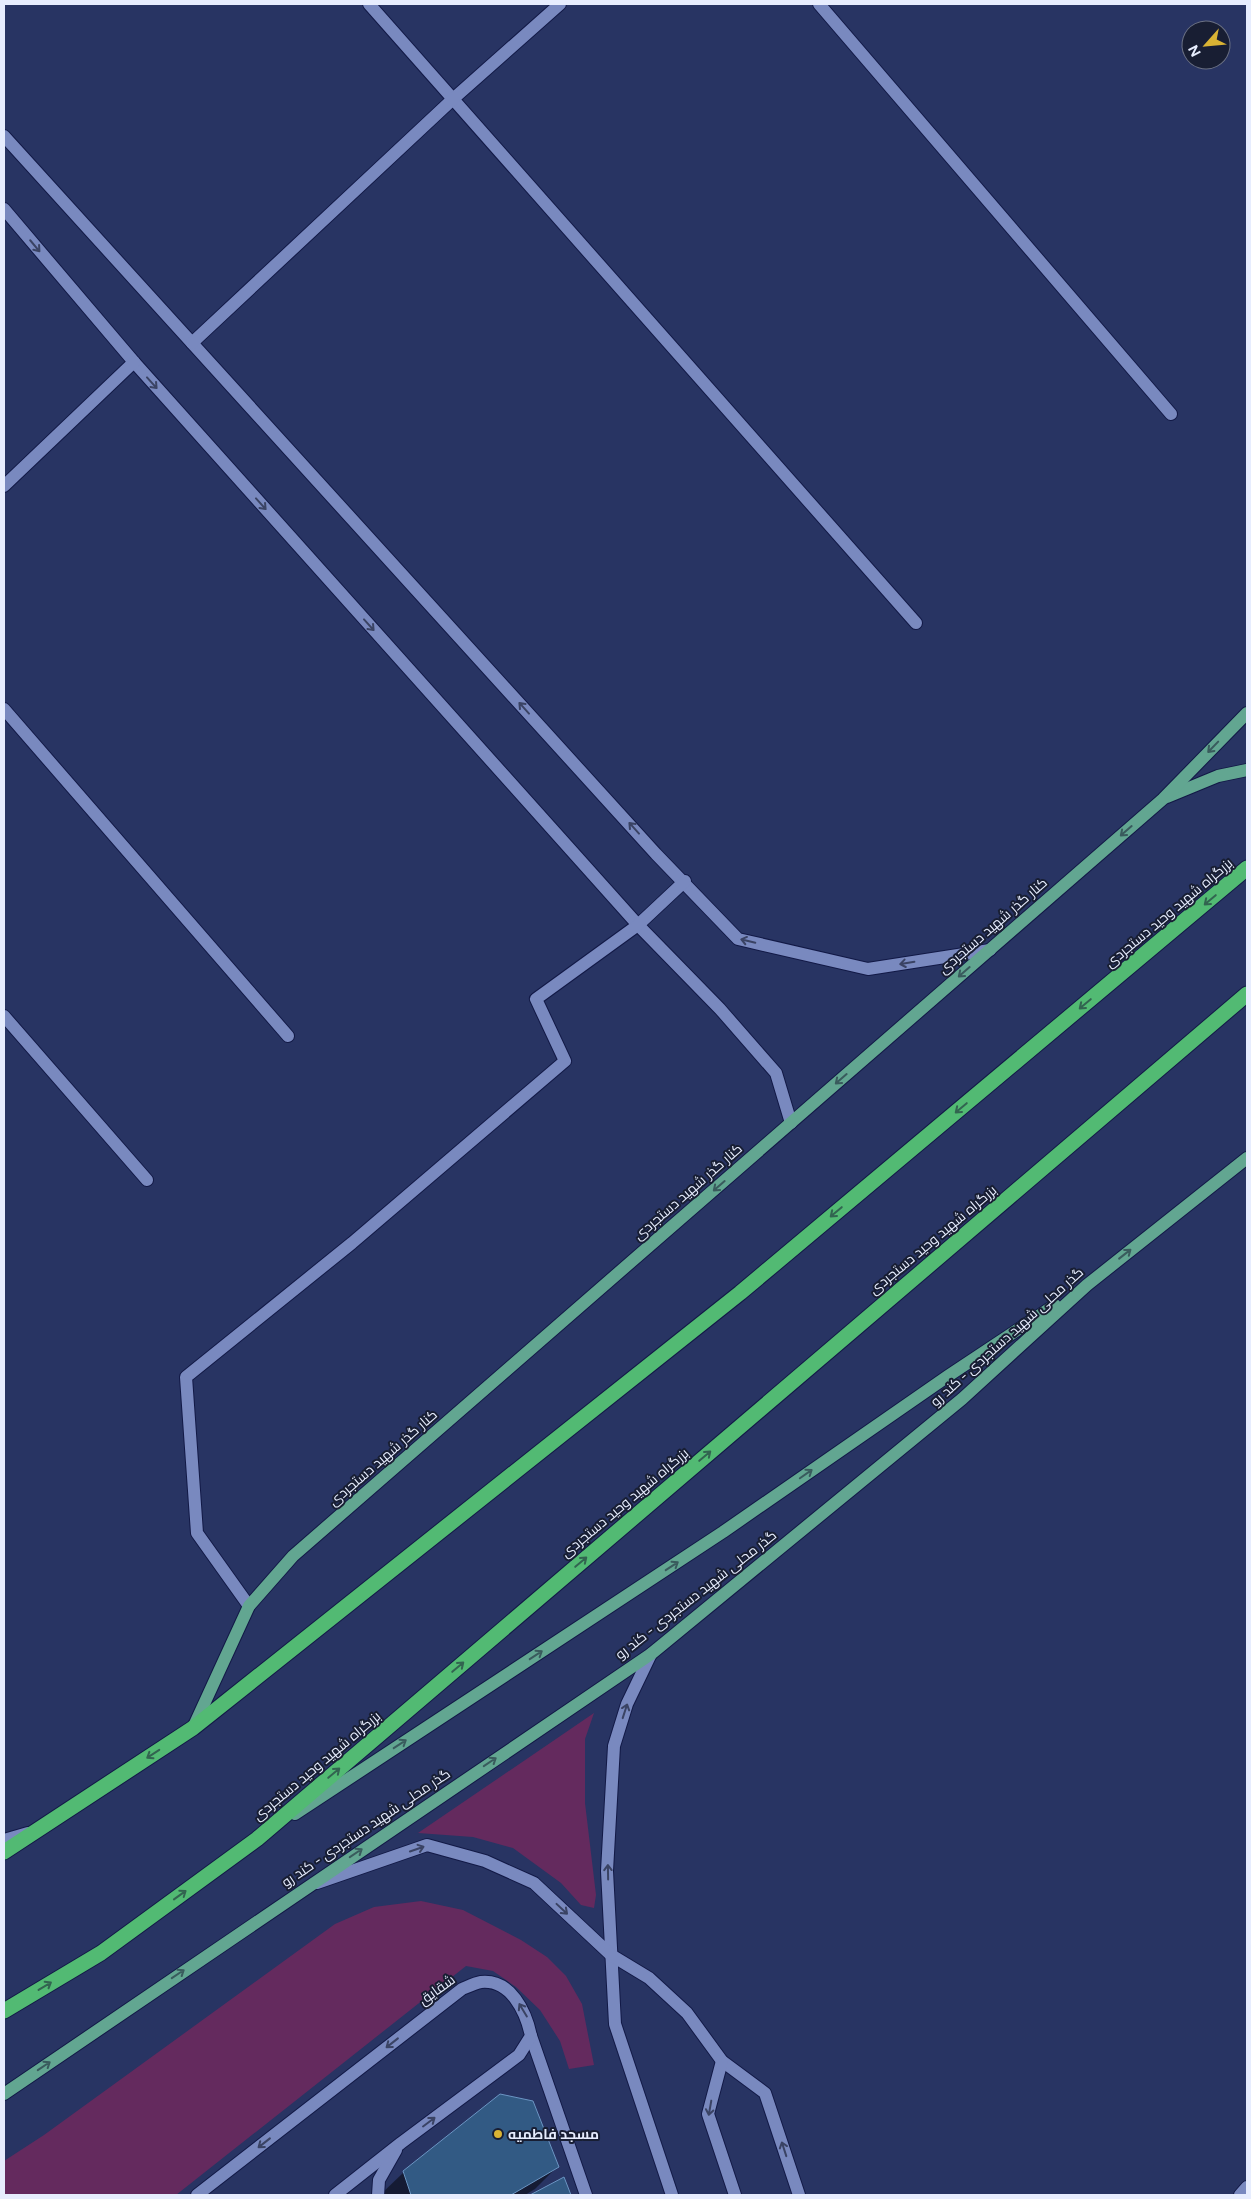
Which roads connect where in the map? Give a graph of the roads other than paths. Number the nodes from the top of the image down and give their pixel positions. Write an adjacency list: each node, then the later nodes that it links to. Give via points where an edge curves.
1 (369, 4): 4 (street)
2 (560, 4): 4 (street)
3 (819, 4): 9 (street)
4 (453, 99): 7 (street); 11 (street)
5 (4, 136): 7 (street)
6 (4, 209): 8 (street, one-way to 8)
7 (192, 343): 17 (street, one-way to 7, via 656,854)
8 (134, 362): 10 (street); 18 (street, one-way to 18)
9 (1171, 414)
10 (4, 486)
11 (916, 623)
12 (4, 709): 22 (street)
13 (1247, 712): 15 (main road, کنار گذر شهید دستجردی, one-way to 15)
14 (1247, 770): 15 (main road, via 1218,776)
15 (1163, 799): 19 (main road, کنار گذر شهید دستجردی, one-way to 19)
16 (1247, 868): 29 (highway, بزرگراه شهید وحید دستجردی, one-way to 29, via 740,1293)
17 (685, 881): 18 (street); 19 (street, one-way to 17, via 868,969 738,939)
18 (638, 925): 23 (street, via 720,1009 776,1073); 27 (street, via 536,999 565,1061 352,1244 186,1377 197,1533)
19 (990, 950): 23 (main road, کنار گذر شهید دستجردی, one-way to 23)
20 (1247, 994): 31 (highway, بزرگراه شهید وحید دستجردی, one-way to 20)
21 (4, 1016): 25 (street)
22 (288, 1036)
23 (791, 1123): 27 (main road, کنار گذر شهید دستجردی, one-way to 27, via 293,1556)
24 (1247, 1158): 26 (main road, گذر محلی شهید دستجردی - کند رو, one-way to 24)
25 (147, 1180)
26 (1087, 1285): 28 (main road, گذر محلی شهید دستجردی - کند رو, via 962,1399); 31 (main road, one-way to 26, via 723,1532 948,1376)
27 (250, 1606): 29 (main road, کنار گذر شهید دستجردی)
28 (650, 1654): 34 (main road, گذر محلی شهید دستجردی - کند رو, one-way to 28); 35 (street, one-way to 28, via 607,1871 614,1746 627,1704)
29 (194, 1728): 30 (highway, بزرگراه شهید وحید دستجردی, one-way to 30)
30 (37, 1830): 32 (street); 33 (highway, بزرگراه شهید وحید دستجردی)
31 (257, 1839): 36 (highway, بزرگراه شهید وحید دستجردی, one-way to 31, via 101,1953)
32 (4, 1840)
33 (4, 1852)
34 (305, 1887): 35 (street, one-way to 35, via 427,1845 485,1861 534,1883); 39 (main road, گذر محلی شهید دستجردی - کند رو, one-way to 34)
35 (612, 1955): 38 (street, via 649,1978 687,2013); 46 (street, via 615,2024)
36 (4, 2012)
37 (531, 2036): 40 (street, one-way to 37, via 519,2055); 42 (street, شقایق, one-way to 42, via 527,2017 516,1998 500,1986 481,1982 462,1988); 45 (street, شقایق)
38 (722, 2061): 47 (street, one-way to 47, via 708,2114); 48 (street, one-way to 38, via 765,2093)
39 (4, 2094)
40 (400, 2143): 43 (street); 44 (street, via 379,2180)
41 (1247, 2187): 49 (street)
42 (197, 2195)
43 (335, 2195)
44 (378, 2195)
45 (586, 2195)
46 (672, 2195)
47 (735, 2195)
48 (799, 2195)
49 (1240, 2195)

